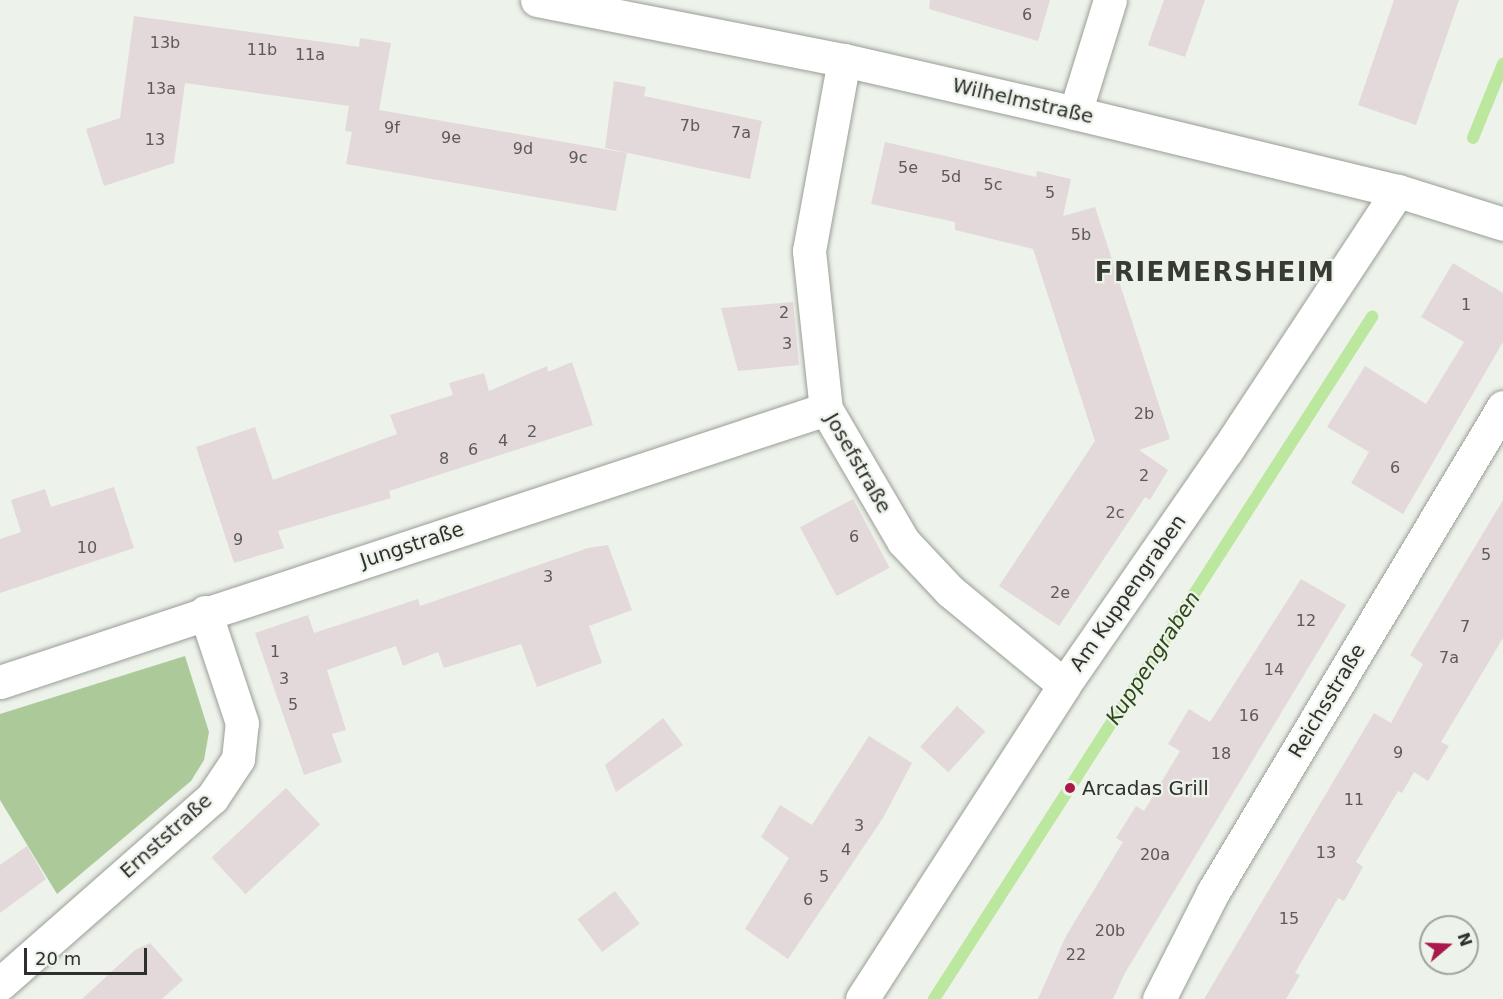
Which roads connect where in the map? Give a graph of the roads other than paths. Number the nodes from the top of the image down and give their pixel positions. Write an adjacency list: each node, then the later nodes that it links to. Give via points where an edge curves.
1 (537, 0): 3 (street, Wilhelmstraße)
2 (1110, 0): 4 (street)
3 (844, 60): 4 (street, Wilhelmstraße); 8 (street, Josefstraße, via 809,251)
4 (1075, 113): 5 (street, Wilhelmstraße)
5 (1398, 191): 6 (street, Wilhelmstraße); 11 (street, Am Kuppengraben, via 1227,450)
6 (1503, 224)
7 (1503, 407): 14 (street, Reichsstraße, via 1214,892)
8 (825, 409): 9 (street, Jungstraße); 11 (street, Josefstraße, via 903,541 950,591)
9 (205, 612): 10 (street, Jungstraße); 12 (street, Ernststraße, via 242,723 238,759 212,798)
10 (0, 682)
11 (1064, 685): 13 (street, Am Kuppengraben)
12 (0, 984)
13 (862, 999)
14 (1159, 999)

